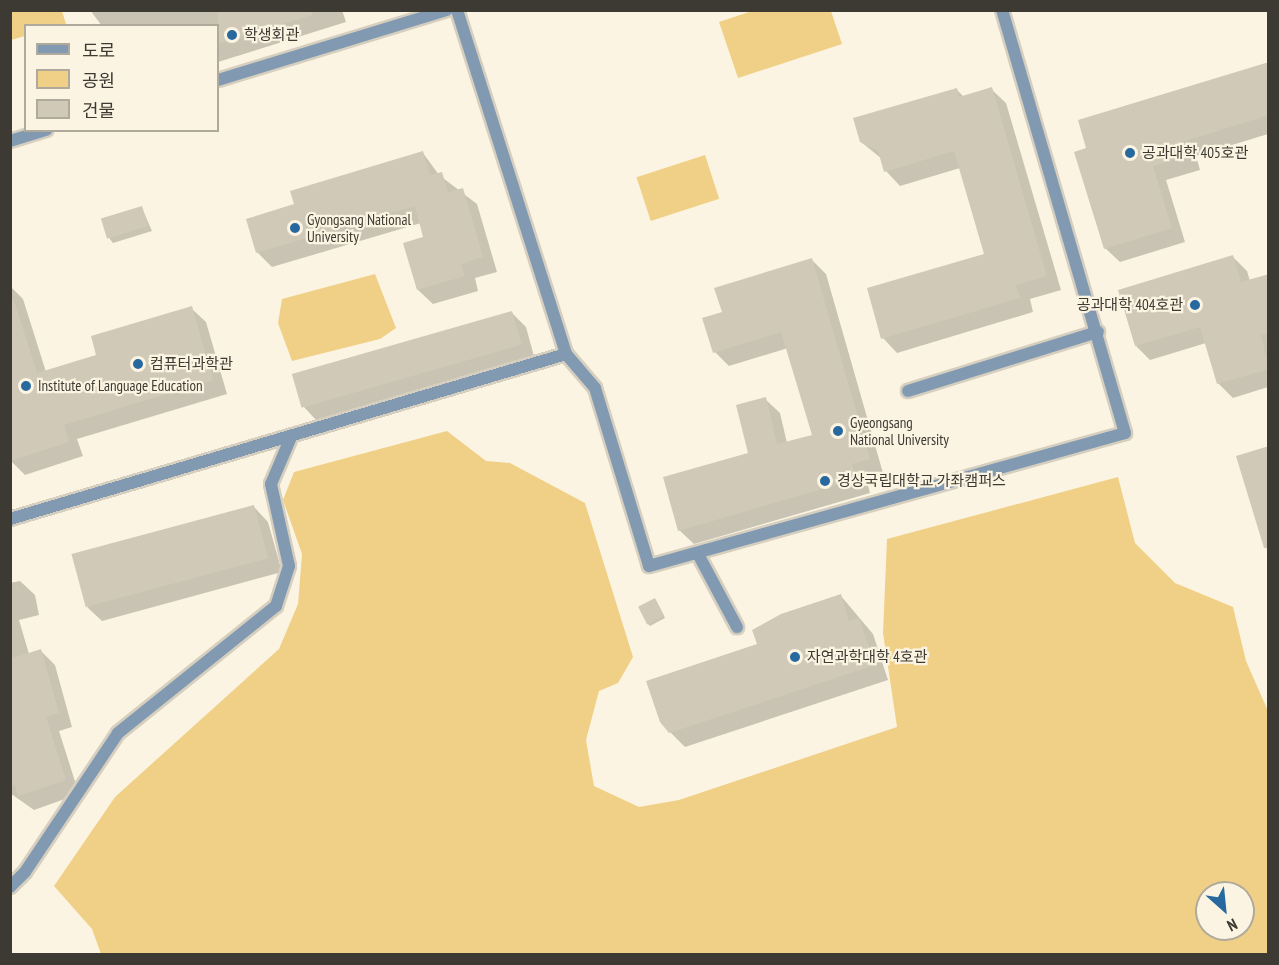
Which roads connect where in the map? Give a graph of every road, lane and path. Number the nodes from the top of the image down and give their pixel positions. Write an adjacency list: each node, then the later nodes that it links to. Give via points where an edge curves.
1 (447, 10): 4 (street)
2 (457, 10): 8 (street)
3 (1002, 10): 7 (street)
4 (219, 80)
5 (39, 132): 6 (street)
6 (10, 141)
7 (1098, 332): 9 (street); 12 (street, via 1125,433)
8 (566, 354): 10 (street); 12 (street, via 595,388 649,566)
9 (908, 391)
10 (291, 437): 11 (street); 14 (street, via 271,484 289,566 276,606 118,733 25,872)
11 (10, 519)
12 (698, 554): 13 (street)
13 (737, 627)
14 (10, 887)

